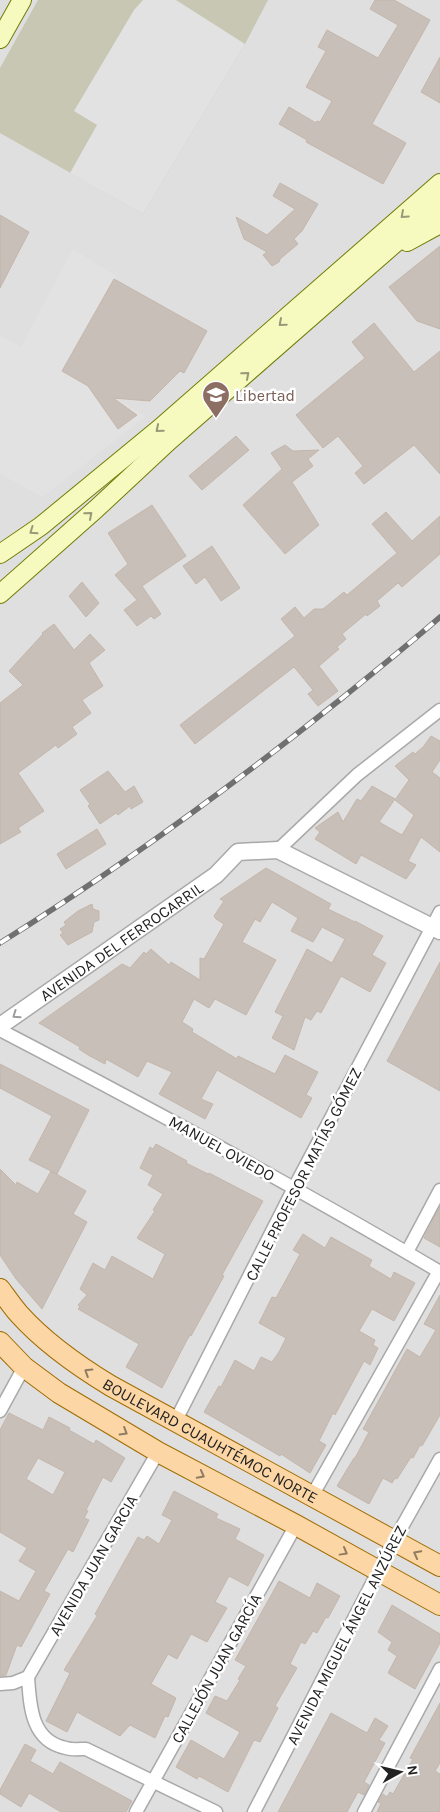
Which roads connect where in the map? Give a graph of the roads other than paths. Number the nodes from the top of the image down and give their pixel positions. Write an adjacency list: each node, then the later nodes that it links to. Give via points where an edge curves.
1 (22, 0): 2 (main road)
2 (0, 40)
3 (440, 183): 7 (main road, one-way to 7, via 172,418 40,526)
4 (440, 204): 6 (main road)
5 (440, 224): 6 (main road)
6 (382, 255): 8 (main road, one-way to 6)
7 (0, 554)
8 (0, 594)
9 (440, 710): 10 (street, via 357,775)
10 (278, 850): 12 (street); 13 (street, AVENIDA DEL FERROCARRIL, one-way to 13, via 238,852 216,875)
11 (440, 912): 12 (street, CALLE PROFESOR MATÍAS GÓMEZ)
12 (436, 929): 15 (street, CALLE PROFESOR MATÍAS GÓMEZ)
13 (0, 1026)
14 (0, 1030): 15 (street, MANUEL OVIEDO)
15 (294, 1188): 17 (street, MANUEL OVIEDO); 23 (street, CALLE PROFESOR MATÍAS GÓMEZ)
16 (440, 1190): 17 (street)
17 (407, 1252): 18 (street, MANUEL OVIEDO)
18 (439, 1272): 26 (street)
19 (0, 1289): 23 (main road, BOULEVARD CUAUHTÉMOC NORTE, one-way to 19, via 79,1366 18,1314)
20 (0, 1342): 21 (main road, BOULEVARD CUAUHTÉMOC NORTE)
21 (24, 1367): 22 (street); 24 (main road, BOULEVARD CUAUHTÉMOC NORTE, one-way to 24, via 59,1393)
22 (0, 1411)
23 (176, 1422): 26 (main road, BOULEVARD CUAUHTÉMOC NORTE)
24 (158, 1452): 27 (main road, BOULEVARD CUAUHTÉMOC NORTE, one-way to 27); 33 (street, AVENIDA JUAN GARCIA)
25 (440, 1459): 28 (street, AVENIDA MIGUEL ÁNGEL ANZÚREZ)
26 (312, 1496): 28 (main road, BOULEVARD CUAUHTÉMOC NORTE)
27 (296, 1525): 30 (main road, BOULEVARD CUAUHTÉMOC NORTE, one-way to 30); 35 (street, CALLEJÓN JUAN GARCÍA)
28 (394, 1541): 29 (main road, BOULEVARD CUAUHTÉMOC NORTE, one-way to 28); 30 (street, AVENIDA MIGUEL ÁNGEL ANZÚREZ)
29 (440, 1566)
30 (379, 1571): 31 (main road, BOULEVARD CUAUHTÉMOC NORTE); 38 (street, AVENIDA MIGUEL ÁNGEL ANZÚREZ)
31 (440, 1606)
32 (440, 1669): 39 (street)
33 (28, 1677): 34 (street); 35 (street, via 32,1716 44,1738 65,1748 86,1749)
34 (0, 1684)
35 (152, 1782): 36 (street, CALLEJÓN JUAN GARCÍA); 37 (street)
36 (136, 1812)
37 (216, 1812)
38 (254, 1812)
39 (364, 1812)

